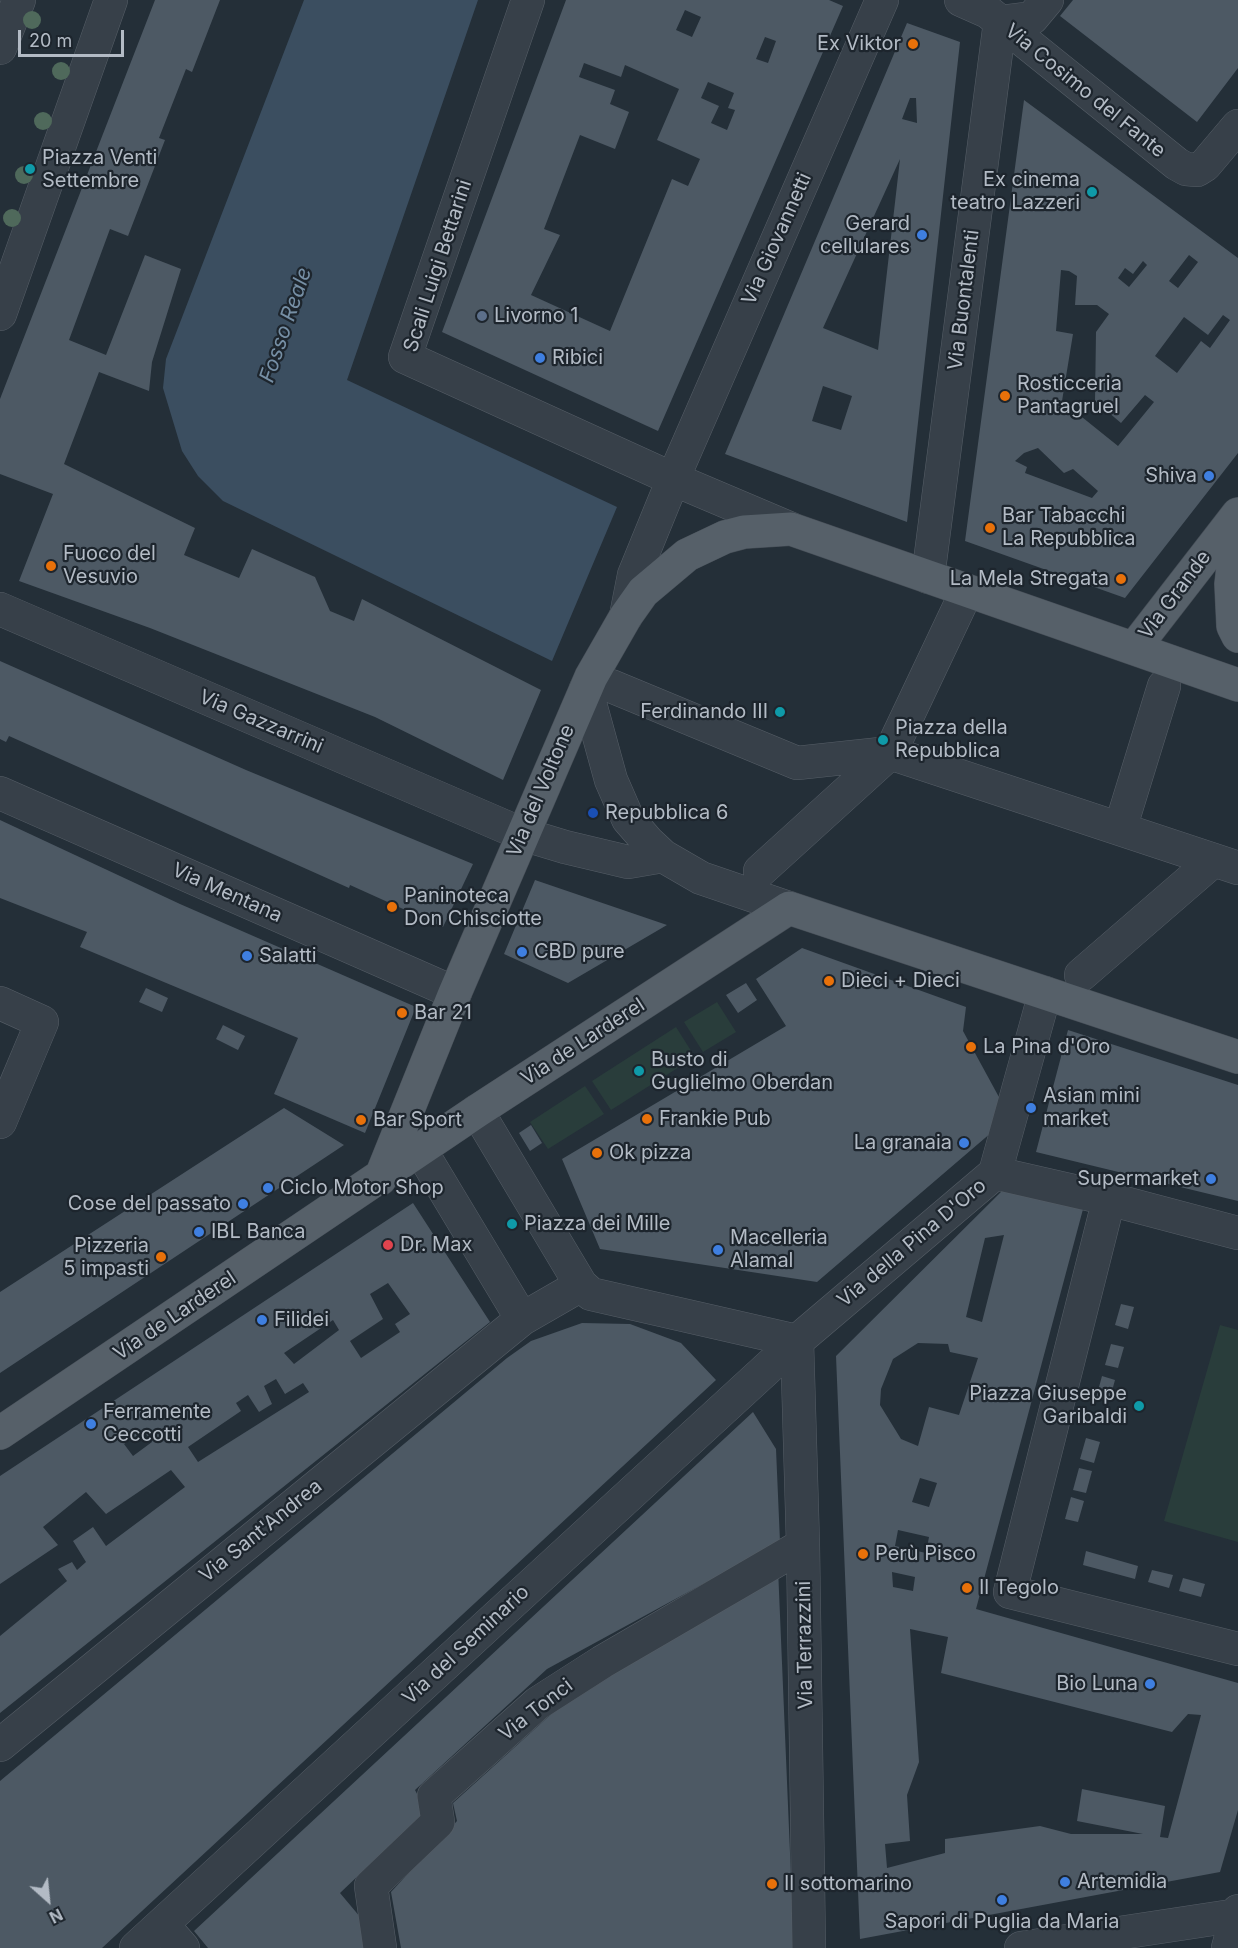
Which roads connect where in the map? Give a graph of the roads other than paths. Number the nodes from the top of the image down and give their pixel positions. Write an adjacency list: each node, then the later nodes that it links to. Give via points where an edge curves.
1 (19, 0): 7 (street)
2 (528, 0): 10 (street, Scali Luigi Bettarini, via 405,357)
3 (882, 0): 10 (street, Via Giovannetti)
4 (1047, 0): 6 (street, via 1032,18)
5 (100, 3): 9 (street)
6 (985, 9): 8 (street, Via Cosimo del Fante, via 1177,164 1197,170); 14 (street, Via Buontalenti)
7 (0, 48)
8 (1238, 126)
9 (0, 314)
10 (673, 479): 13 (street); 17 (street, via 634,575)
11 (1238, 514): 19 (main road, Via Grande)
12 (1238, 525): 18 (main road, Via Grande, via 1231,594 1233,626)
13 (791, 529): 14 (main road); 17 (main road, via 744,532 687,555 653,582)
14 (928, 577): 19 (main road)
15 (962, 601): 23 (street)
16 (0, 609): 26 (street, Via Gazzarrini)
17 (626, 616): 22 (main road)
18 (1238, 636)
19 (1135, 647): 20 (main road)
20 (1238, 684)
21 (1164, 686): 25 (street)
22 (598, 688): 23 (street, via 797,764); 26 (main road, Via del Voltone); 27 (street, via 598,741 628,819)
23 (890, 753): 25 (street); 29 (street)
24 (0, 793): 32 (street, Via Mentana)
25 (1120, 829): 28 (street)
26 (522, 834): 27 (street, via 628,862); 32 (main road, Via del Voltone)
27 (663, 856): 30 (street, via 709,881)
28 (1226, 864): 31 (street)
29 (760, 871)
30 (789, 908): 33 (main road); 36 (main road, Via de Larderel)
31 (1081, 975)
32 (455, 993): 40 (main road)
33 (1045, 993): 35 (main road); 39 (street, Via della Pina D'Oro)
34 (0, 1003): 37 (street, via 42,1022)
35 (1238, 1057)
36 (477, 1111): 38 (main road, Via de Larderel); 43 (street)
37 (0, 1122)
38 (421, 1150): 40 (main road, Via de Larderel); 44 (street)
39 (995, 1173): 41 (street); 45 (street, Via della Pina D'Oro)
40 (380, 1179): 46 (main road, Via de Larderel)
41 (1109, 1199): 42 (street); 48 (street, via 1010,1592)
42 (1238, 1233)
43 (581, 1285): 44 (street); 45 (street, via 591,1294)
44 (522, 1319): 49 (street, Via Sant'Andrea)
45 (797, 1341): 47 (street, Via Terrazzini); 51 (street, Via del Seminario)
46 (0, 1432)
47 (803, 1545): 54 (street, Via Tonci, via 538,1703 434,1796 438,1822 371,1886); 55 (street, Via Terrazzini)
48 (1238, 1650)
49 (0, 1745)
50 (1238, 1914): 56 (street); 57 (street)
51 (162, 1924): 52 (street, Via del Seminario); 53 (street)
52 (136, 1948)
53 (183, 1948)
54 (381, 1948)
55 (809, 1948)
56 (1022, 1948)
57 (1228, 1948)

